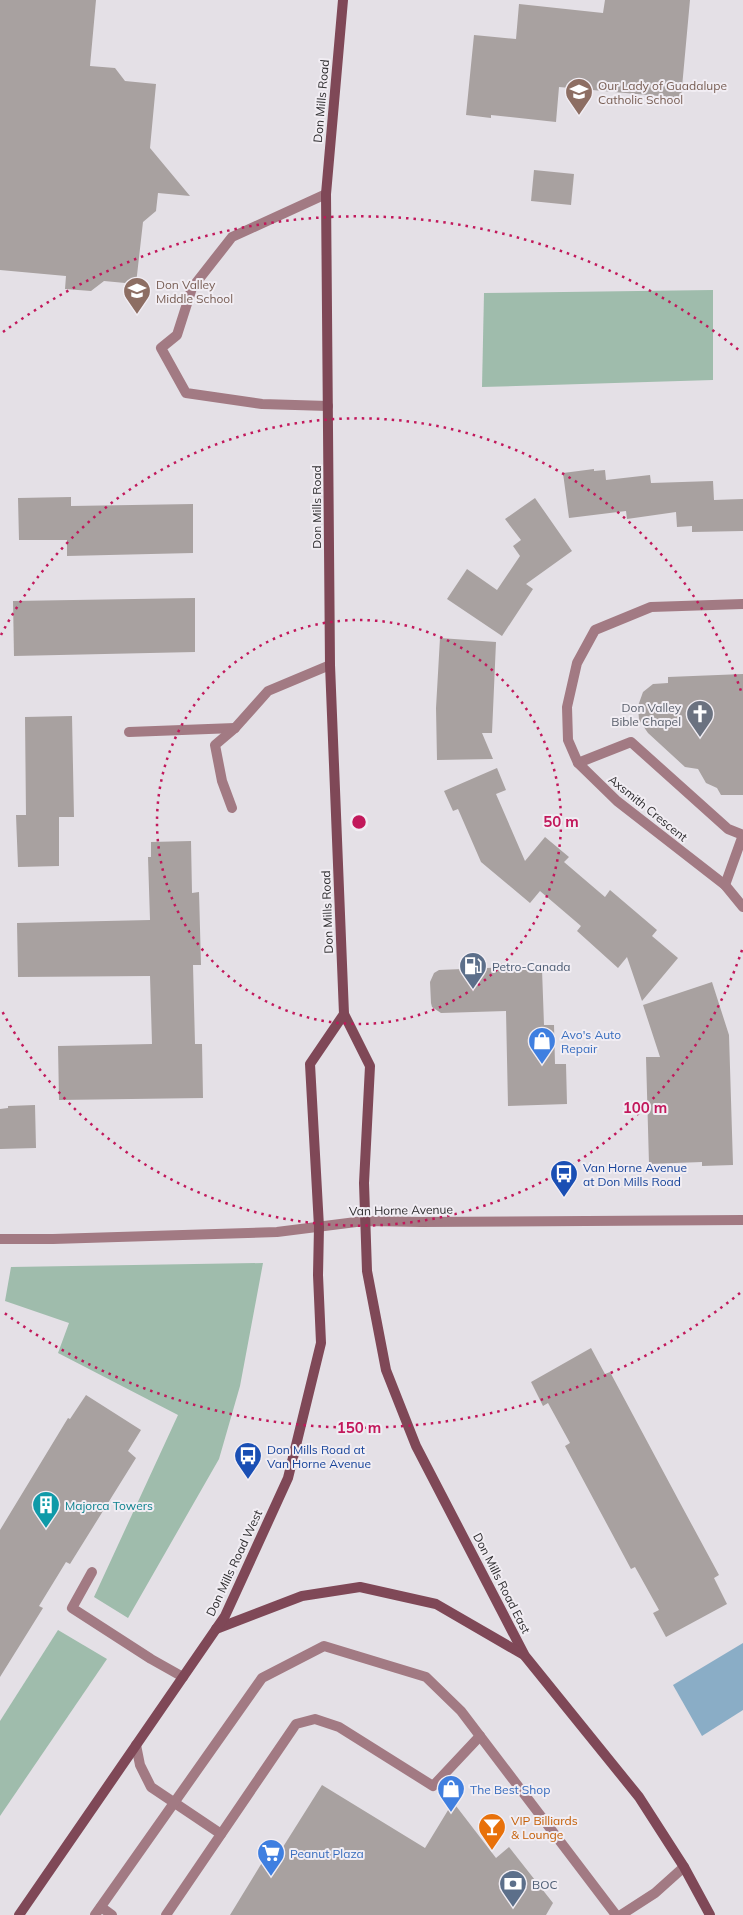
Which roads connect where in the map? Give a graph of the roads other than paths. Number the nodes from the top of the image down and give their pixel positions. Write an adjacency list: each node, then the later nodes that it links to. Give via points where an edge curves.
1 (342, 0): 2 (main road, Don Mills Road)
2 (326, 194): 3 (main road, Don Mills Road); 3 (street, via 232,237 192,288 176,335 161,348 186,393 262,404)
3 (328, 406): 5 (main road, Don Mills Road)
4 (743, 604): 8 (street, Axsmith Crescent, via 651,607 595,630 577,663 567,707 568,740)
5 (330, 665): 6 (street, via 268,691); 12 (main road, Don Mills Road)
6 (236, 728): 7 (street); 9 (street, via 216,745 222,781)
7 (129, 732)
8 (578, 763): 10 (street, Axsmith Crescent, via 617,801); 10 (street, via 631,742 728,828 743,835)
9 (232, 808)
10 (725, 885): 11 (street, Axsmith Crescent)
11 (743, 907)
12 (344, 1014): 14 (main road, Don Mills Road, via 370,1066); 15 (main road, via 310,1064)
13 (743, 1220): 14 (street, Van Horne Avenue)
14 (364, 1221): 15 (street, Van Horne Avenue); 19 (main road, Don Mills Road East, via 367,1271 386,1370 416,1446)
15 (319, 1227): 16 (street, Van Horne Avenue, via 277,1232); 18 (main road, Don Mills Road West, via 321,1343 288,1478)
16 (0, 1239)
17 (92, 1572): 20 (street, via 72,1608)
18 (216, 1630): 19 (main road, via 302,1596 360,1587 436,1604); 20 (main road, Don Mills Road West)
19 (525, 1656): 25 (main road, Don Mills Road East, via 639,1797)
20 (183, 1677): 22 (main road, Don Mills Road West)
21 (480, 1736): 23 (street, via 462,1711 426,1677 324,1646 262,1678); 24 (street, via 433,1786 339,1726 315,1720 296,1724); 30 (street)
22 (136, 1745): 23 (street, via 140,1765 151,1787); 27 (main road, Don Mills Road West)
23 (174, 1803): 24 (street); 26 (street)
24 (221, 1834): 29 (street)
25 (684, 1867): 31 (street, via 655,1893); 32 (main road, Don Mills Road East)
26 (98, 1911): 28 (street)
27 (19, 1915)
28 (112, 1915)
29 (166, 1915)
30 (616, 1915)
31 (621, 1915)
32 (710, 1915)

